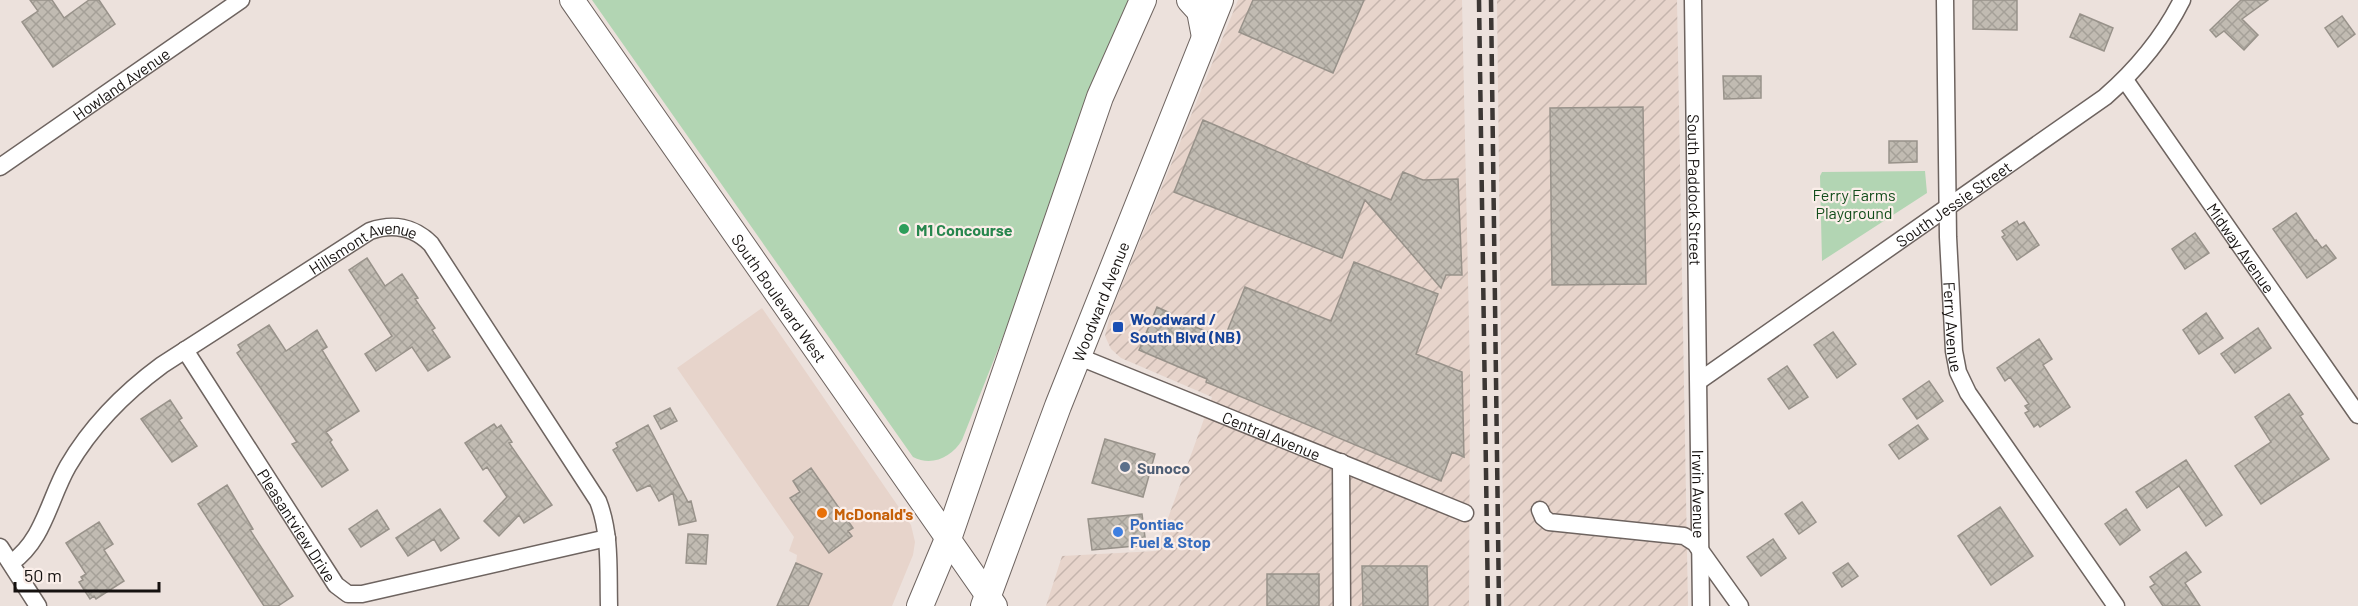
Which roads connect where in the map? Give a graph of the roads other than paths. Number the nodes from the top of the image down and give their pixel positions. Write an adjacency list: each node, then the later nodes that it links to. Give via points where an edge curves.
1 (241, 0): 11 (street, Howland Avenue)
2 (572, 0): 21 (street, South Boulevard West)
3 (1143, 0): 21 (main road, via 1100,97)
4 (1190, 0): 9 (main road, via 1200,11)
5 (1220, 0): 9 (main road, Woodward Avenue)
6 (1693, 0): 15 (street, South Paddock Street)
7 (1945, 0): 12 (street, Ferry Avenue)
8 (2182, 0): 10 (street, South Jessie Street, via 2160,38)
9 (1205, 38): 14 (main road, Woodward Avenue)
10 (2125, 80): 12 (street, South Jessie Street); 16 (street, Midway Avenue)
11 (0, 167)
12 (1948, 208): 15 (street, South Jessie Street); 32 (street, Ferry Avenue, via 1954,351 1962,383)
13 (185, 350): 20 (street, Pleasantview Drive, via 336,585 348,594); 20 (street, Hillsmont Avenue, via 370,231 388,226 412,230 436,251 592,490); 24 (street, Hillsmont Avenue, via 146,376 102,418 67,468 32,544)
14 (1077, 356): 17 (street, Central Avenue); 25 (main road, Woodward Avenue)
15 (1699, 381): 23 (street, Irwin Avenue)
16 (2358, 416)
17 (1341, 462): 19 (street, Central Avenue); 29 (street)
18 (1540, 510): 23 (street, via 1549,522 1678,535 1690,539)
19 (1465, 513)
20 (607, 538): 27 (street, Hillsmont Avenue)
21 (948, 539): 25 (street, South Boulevard West); 28 (main road)
22 (0, 547): 24 (street)
23 (1701, 550): 30 (street, Irwin Avenue); 31 (street)
24 (10, 563): 26 (street)
25 (989, 603)
26 (38, 606)
27 (609, 606)
28 (920, 606)
29 (1342, 606)
30 (1701, 606)
31 (1740, 606)
32 (2116, 606)

